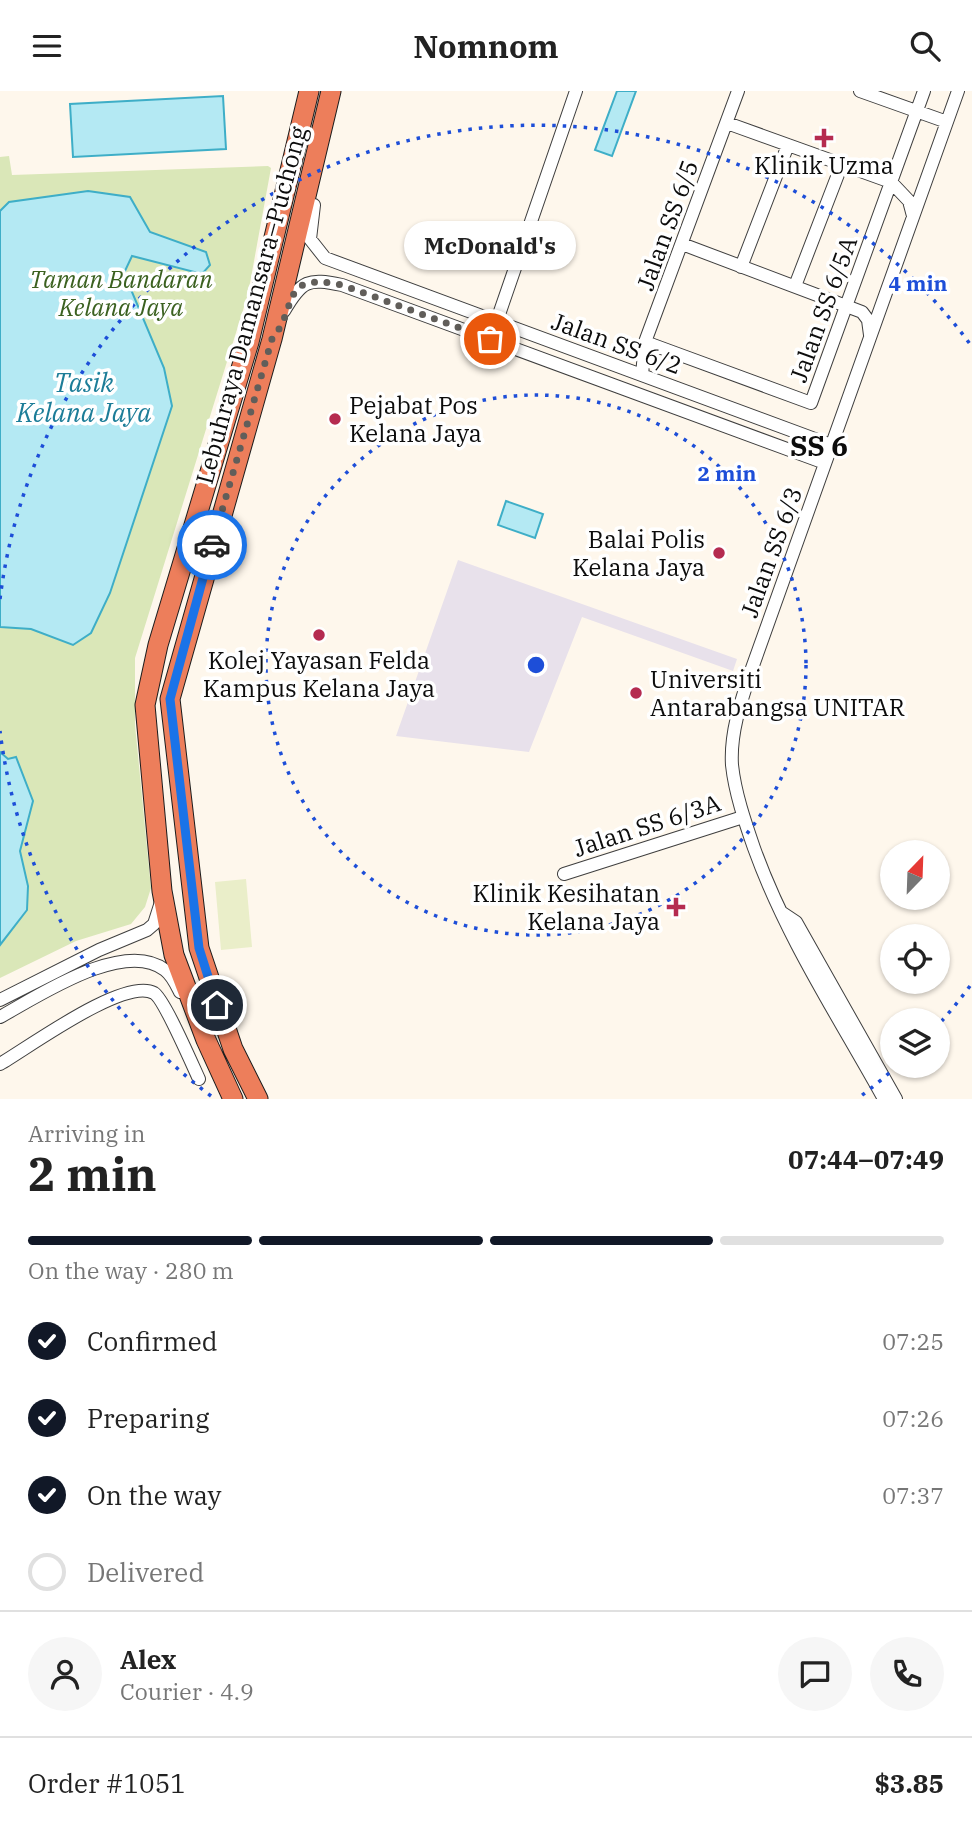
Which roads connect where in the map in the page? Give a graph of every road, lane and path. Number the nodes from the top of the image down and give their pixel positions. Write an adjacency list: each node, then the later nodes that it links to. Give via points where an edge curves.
1 (331, 91): 24 (highway, Lebuhraya Damansara–Puchong)
2 (342, 91): 15 (highway)
3 (576, 91): 22 (street)
4 (738, 91): 11 (street, Jalan SS 6/5)
5 (924, 91): 9 (street, Jalan SS 6/5A)
6 (958, 91): 10 (street, Jalan SS 6/3)
7 (864, 92): 9 (street)
8 (307, 95): 32 (highway, Lebuhraya Damansara–Puchong, via 248,342 149,677 145,705)
9 (917, 111): 10 (street); 14 (street, Jalan SS 6/5A)
10 (947, 122): 16 (street, Jalan SS 6/3)
11 (727, 123): 12 (street); 17 (street, Jalan SS 6/5)
12 (788, 145): 13 (street); 18 (street)
13 (842, 164): 14 (street); 19 (street)
14 (891, 182): 16 (street, via 909,201); 20 (street, Jalan SS 6/5A)
15 (314, 205): 21 (highway); 22 (street, Jalan SS 6/2, via 310,239 325,258)
16 (913, 216): 23 (street, Jalan SS 6/3)
17 (682, 244): 18 (street); 26 (street, Jalan SS 6/5)
18 (741, 267): 19 (street)
19 (795, 286): 20 (street)
20 (848, 306): 23 (street, via 868,320); 26 (street, Jalan SS 6/5A, via 811,403)
21 (284, 311): 24 (highway); 25 (street, Jalan SS 6/2, via 305,282 324,281)
22 (496, 321): 25 (street); 27 (street, Jalan SS 6/2)
23 (870, 336): 28 (street, Jalan SS 6/3)
24 (272, 339): 40 (highway, Lebuhraya Damansara–Puchong, via 170,699 199,948 233,1049)
25 (490, 339): 29 (street, Jalan SS 6/2)
26 (646, 342): 27 (street, Jalan SS 6/5)
27 (642, 375): 28 (street, Jalan SS 6/2)
28 (831, 445): 29 (street, Jalan SS 6/3)
29 (825, 463): 30 (street, Jalan SS 6/3, via 737,716 732,765)
30 (743, 817): 31 (street, Jalan SS 6/3A); 33 (street, Jalan SS 6/3)
31 (564, 874)
32 (162, 891): 34 (street, via 154,924 147,930); 36 (highway, Lebuhraya Damansara–Puchong, via 174,955)
33 (781, 912): 41 (street, Jalan SS 6/3); 42 (street, Jalan SS 6/3, via 796,922)
34 (0, 1000)
35 (0, 1017): 36 (street, via 66,980 103,967 143,961 167,971)
36 (206, 1040): 39 (highway, Lebuhraya Damansara–Puchong)
37 (0, 1065): 38 (street, via 119,994 144,991 159,998)
38 (199, 1079)
39 (233, 1099)
40 (258, 1099)
41 (884, 1099)
42 (896, 1099)

